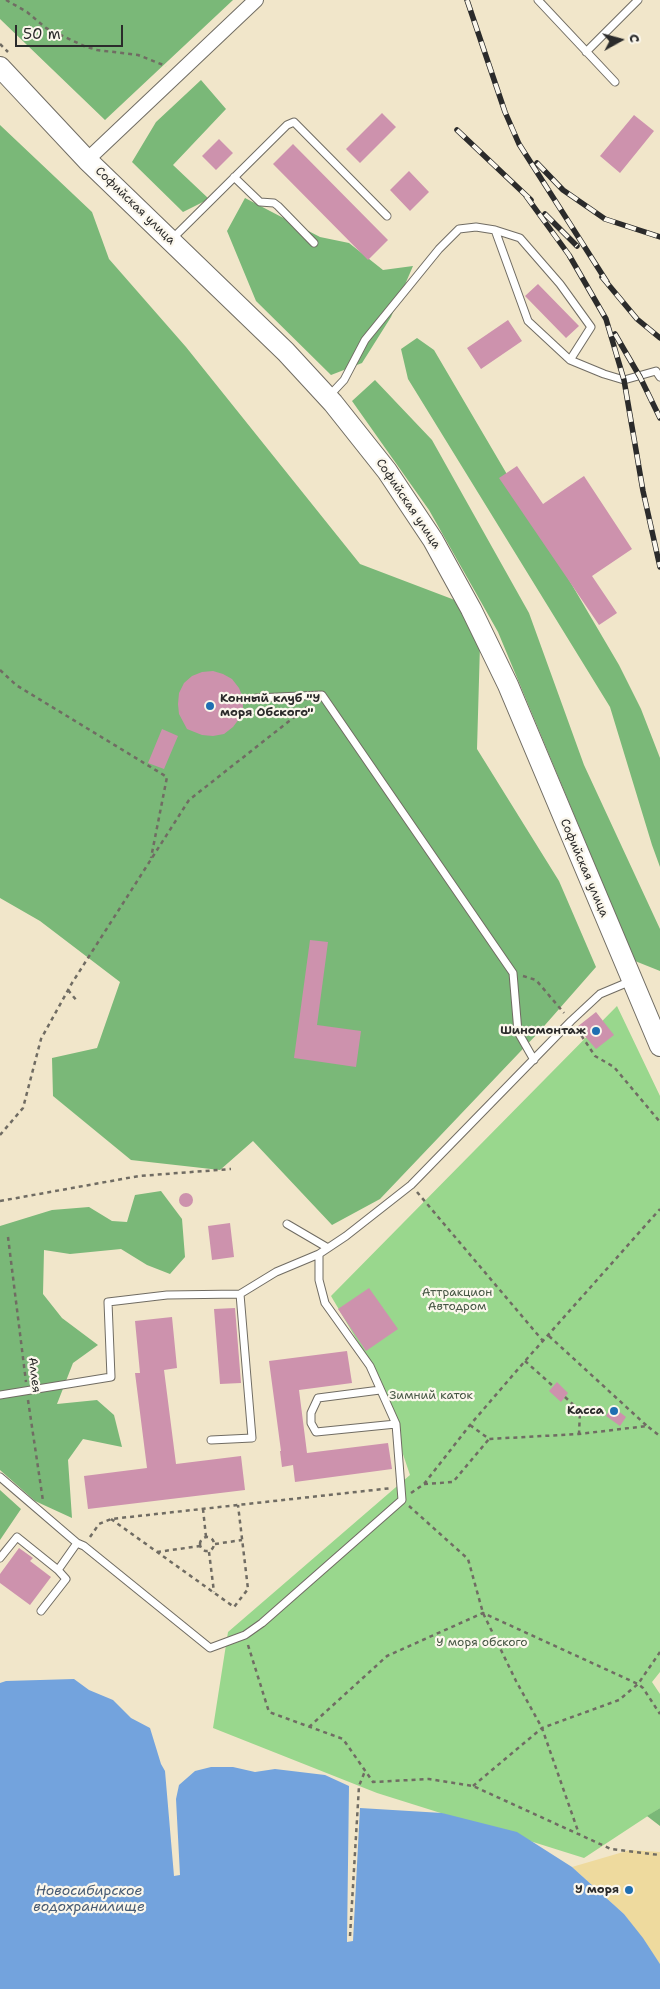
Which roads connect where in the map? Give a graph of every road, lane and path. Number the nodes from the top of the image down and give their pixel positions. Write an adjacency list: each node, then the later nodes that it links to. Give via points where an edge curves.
1 (6, 0): 8 (path, via 46,28 84,46 138,55)
2 (256, 0): 8 (street)
3 (538, 0): 6 (lane)
4 (638, 0): 6 (lane)
5 (0, 44): 7 (path)
6 (586, 52): 9 (lane)
7 (7, 63): 10 (main road, Софийская улица)
8 (181, 72): 10 (street)
9 (615, 82)
10 (88, 160): 14 (main road, Софийская улица)
11 (234, 177): 12 (lane, via 287,125 294,122); 14 (lane); 15 (lane, via 260,202 278,206)
12 (387, 216)
13 (494, 230): 16 (lane, via 528,321); 16 (lane, via 520,238 560,284 591,327); 18 (lane, via 459,229 439,249 365,340 344,380)
14 (170, 240): 18 (main road, Софийская улица, via 286,352)
15 (314, 243)
16 (570, 360): 17 (lane, via 624,380 656,372)
17 (660, 377)
18 (327, 398): 24 (main road, Софийская улица, via 387,471 433,540 472,609 508,685)
19 (0, 670): 22 (path, via 16,685 167,777)
20 (322, 695): 21 (lane); 22 (path, via 189,800); 23 (lane)
21 (256, 698)
22 (151, 859): 25 (path)
23 (514, 973): 27 (path, via 536,980); 29 (lane, via 518,1032)
24 (631, 980): 27 (lane, via 600,994); 28 (main road, Софийская улица)
25 (67, 990): 26 (path); 31 (path, via 41,1039 23,1108)
26 (77, 1001)
27 (571, 1021): 29 (lane); 30 (path, via 595,1056 614,1067)
28 (660, 1046)
29 (534, 1060): 33 (lane)
30 (660, 1122)
31 (0, 1135)
32 (231, 1169): 34 (path, via 139,1176)
33 (411, 1186): 38 (lane); 42 (path)
34 (0, 1201)
35 (660, 1209): 41 (path)
36 (288, 1224): 38 (lane)
37 (8, 1237): 46 (path, Аллея)
38 (328, 1248): 39 (lane)
39 (319, 1254): 40 (lane, via 276,1272); 45 (lane, via 319,1280 326,1303 370,1366)
40 (240, 1294): 46 (lane, via 167,1295 108,1302 111,1377); 55 (lane, via 252,1438)
41 (548, 1336): 42 (path); 51 (path)
42 (543, 1341): 43 (path)
43 (525, 1361): 44 (path); 50 (path)
44 (554, 1386)
45 (380, 1390): 49 (lane); 49 (lane, via 318,1398 311,1413 311,1423 316,1432)
46 (27, 1391): 47 (lane); 62 (path, Аллея)
47 (0, 1395)
48 (565, 1397): 52 (path, via 580,1410)
49 (396, 1424): 58 (lane)
50 (470, 1425): 54 (path); 57 (path)
51 (647, 1426): 52 (path); 53 (path)
52 (580, 1434): 54 (path)
53 (660, 1436)
54 (489, 1439): 57 (path, via 453,1482)
55 (211, 1440)
56 (0, 1477): 62 (lane)
57 (424, 1484): 59 (path)
58 (401, 1487): 59 (lane); 60 (path)
59 (402, 1500): 75 (path, via 468,1559); 76 (lane)
60 (238, 1505): 61 (path); 65 (path)
61 (203, 1509): 63 (path); 64 (path)
62 (46, 1516): 66 (lane)
63 (110, 1519): 66 (path, via 99,1524); 69 (path)
64 (206, 1537): 67 (path); 68 (path)
65 (242, 1540): 67 (path); 73 (path, via 248,1589 234,1607)
66 (80, 1544): 72 (lane); 76 (lane, via 210,1648)
67 (215, 1544): 70 (path)
68 (200, 1546): 69 (path); 70 (path)
69 (156, 1552): 73 (path)
70 (209, 1552): 73 (path)
71 (0, 1558): 72 (lane, via 17,1538)
72 (58, 1570): 74 (lane, via 66,1579)
73 (214, 1593)
74 (41, 1610)
75 (484, 1613): 78 (path); 80 (path, via 387,1656); 81 (path)
76 (245, 1635): 80 (path, via 269,1712)
77 (660, 1652): 78 (path)
78 (638, 1684): 79 (path); 81 (path, via 619,1700)
79 (660, 1714)
80 (309, 1727): 82 (path, via 343,1739)
81 (542, 1728): 83 (path); 84 (path)
82 (365, 1771): 83 (path, via 373,1782 429,1779); 86 (path, via 359,1786)
83 (474, 1786): 84 (path)
84 (579, 1834): 85 (path, via 611,1849)
85 (660, 1854)
86 (350, 1936)

